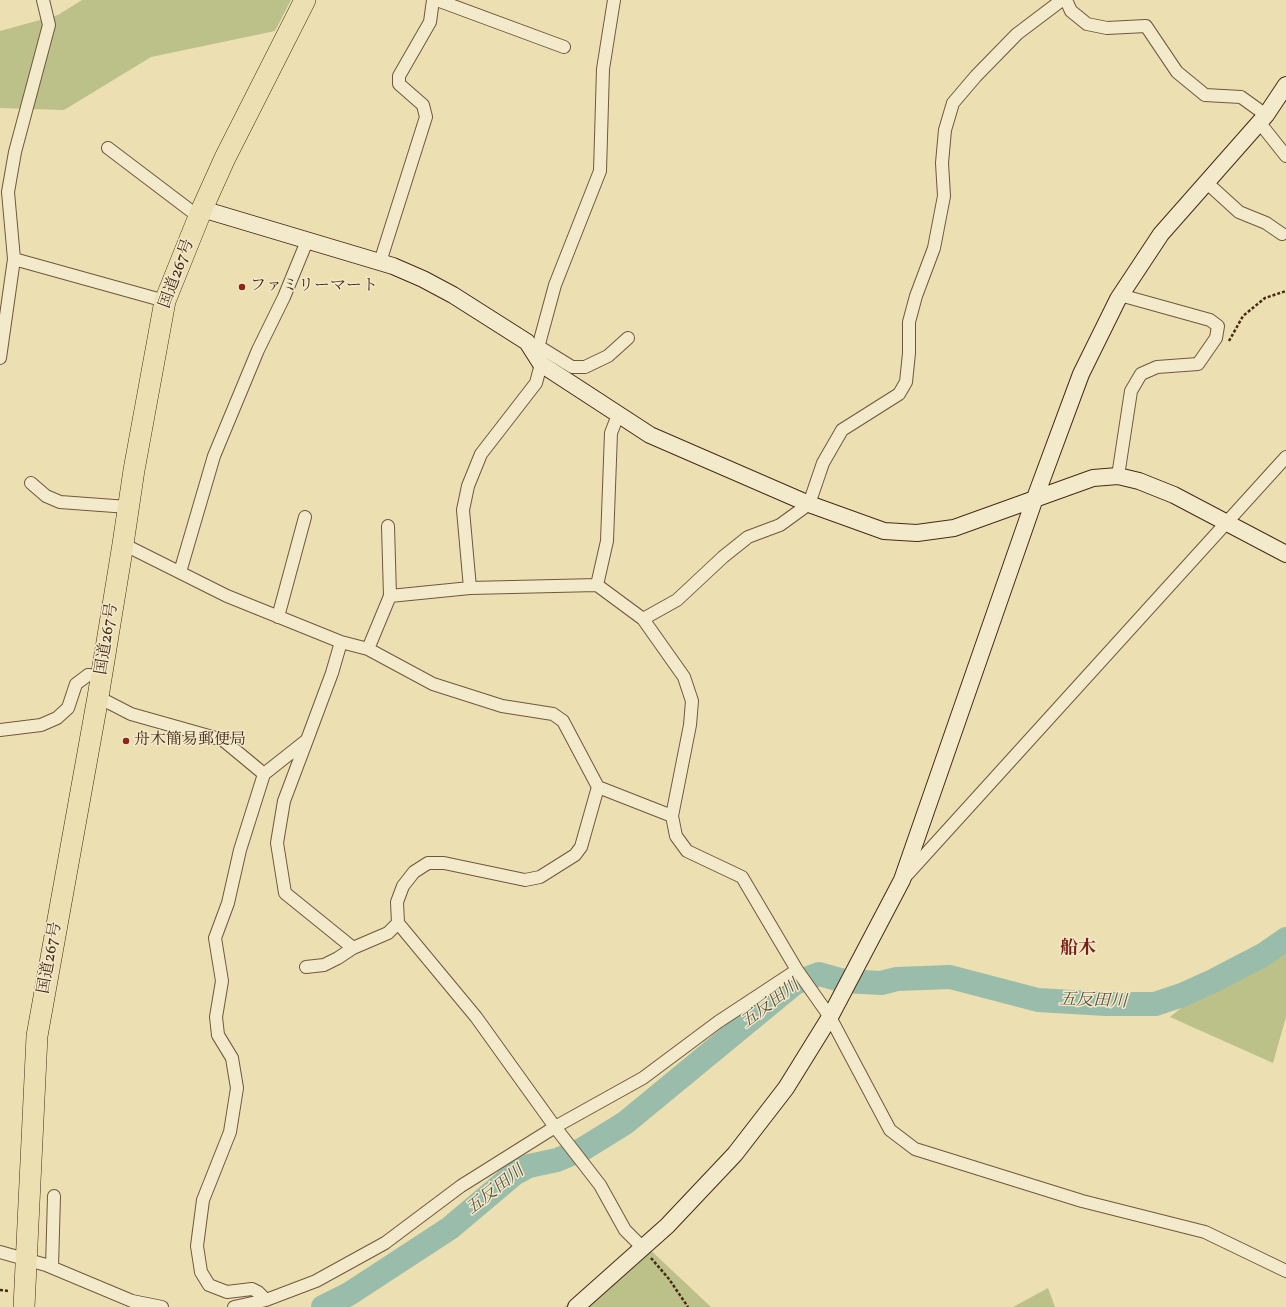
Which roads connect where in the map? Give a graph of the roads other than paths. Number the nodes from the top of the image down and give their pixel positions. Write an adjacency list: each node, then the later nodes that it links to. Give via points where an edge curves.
1 (42, 0): 17 (street, via 49,25 15,152 8,192)
2 (305, 0): 14 (highway, 国道267号, via 225,158)
3 (433, 0): 18 (street, via 430,22 399,76 399,84 423,105 426,117)
4 (437, 0): 8 (street)
5 (614, 0): 23 (street, via 603,69 600,171 555,285)
6 (1062, 0): 30 (street, via 1017,34 953,103 945,130 942,163 944,196 934,248 909,322 906,382 899,394 842,430 823,463)
7 (1066, 0): 10 (street, via 1071,11 1087,24 1107,28 1146,26 1177,72 1205,94 1241,97)
8 (564, 47)
9 (1286, 85): 10 (street)
10 (1263, 119): 12 (street); 13 (street)
11 (108, 148): 14 (street)
12 (1286, 156)
13 (1206, 182): 15 (street, via 1239,212 1266,223); 20 (street, via 1162,234)
14 (201, 213): 16 (street); 21 (highway, 国道267号)
15 (1282, 234)
16 (307, 241): 18 (street); 37 (street, via 214,456)
17 (14, 259): 19 (street); 21 (street)
18 (380, 262): 23 (street, via 423,279 453,295 528,342)
19 (5, 281): 24 (street)
20 (1120, 295): 27 (street, via 1210,320 1218,326 1216,338 1198,364 1157,367 1141,374 1132,392); 29 (street, via 1081,374)
21 (165, 301): 31 (highway, 国道267号)
22 (628, 338): 23 (street, via 608,356 585,367 572,366)
23 (538, 355): 25 (street); 39 (street, via 536,383 481,454 468,486 463,510)
24 (0, 358)
25 (618, 415): 30 (street, via 650,435); 38 (street, via 611,433 607,541)
26 (1286, 457): 33 (street)
27 (1118, 476): 29 (street, via 1093,478); 33 (street, via 1139,481 1174,495)
28 (31, 482): 31 (street, via 46,496 60,502)
29 (1035, 498): 30 (street, via 954,528 917,533 884,531); 52 (street)
30 (809, 504): 42 (street, via 780,525 748,537 723,556 677,600)
31 (128, 507): 35 (highway, 国道267号)
32 (305, 517): 41 (street)
33 (1226, 523): 36 (street); 52 (street)
34 (388, 526): 40 (street)
35 (123, 544): 37 (street); 45 (highway, 国道267号)
36 (1286, 554)
37 (180, 572): 41 (street, via 227,596)
38 (597, 585): 39 (street); 42 (street)
39 (470, 588): 40 (street)
40 (390, 596): 44 (street)
41 (278, 617): 43 (street)
42 (643, 619): 51 (street, via 684,677 692,701 690,725)
43 (341, 642): 44 (street); 48 (street)
44 (368, 649): 50 (street, via 433,684 502,706 553,714 563,721)
45 (102, 676): 46 (highway, 国道267号); 47 (street, via 88,675 76,684 68,708 56,718 41,725)
46 (98, 697): 49 (street, via 131,714 223,740); 62 (highway, 国道267号, via 38,1036)
47 (0, 730)
48 (307, 740): 49 (street); 54 (street, via 284,801 277,843 285,894)
49 (264, 774): 65 (street, via 240,850 228,903 215,938 222,981 216,1017 218,1035 232,1058 237,1088 230,1132 203,1200 197,1246 201,1272 209,1285 227,1292 252,1289)
50 (598, 786): 51 (street); 53 (street, via 581,847 575,855 540,877 525,880 444,863 428,863 414,872 403,886 397,902)
51 (672, 816): 56 (street, via 676,836 687,851 742,877)
52 (902, 880): 57 (street)
53 (398, 923): 54 (street, via 388,933); 58 (street, via 476,1017)
54 (353, 948): 55 (street, via 324,965)
55 (306, 968)
56 (797, 970): 57 (street); 58 (street, via 718,1022 643,1078)
57 (830, 1017): 60 (street, via 786,1088 735,1154); 64 (street, via 890,1130 915,1149 1082,1201 1205,1232)
58 (555, 1127): 60 (street, via 600,1185 624,1230); 65 (street, via 461,1186 385,1243 316,1282)
59 (54, 1196): 63 (street)
60 (643, 1248): 69 (street)
61 (0, 1252): 62 (street)
62 (27, 1258): 63 (street); 66 (highway, 国道267号)
63 (52, 1267): 67 (street, via 132,1301)
64 (1286, 1271)
65 (266, 1300): 68 (street)
66 (24, 1302)
67 (162, 1307)
68 (234, 1307)
69 (576, 1307)

